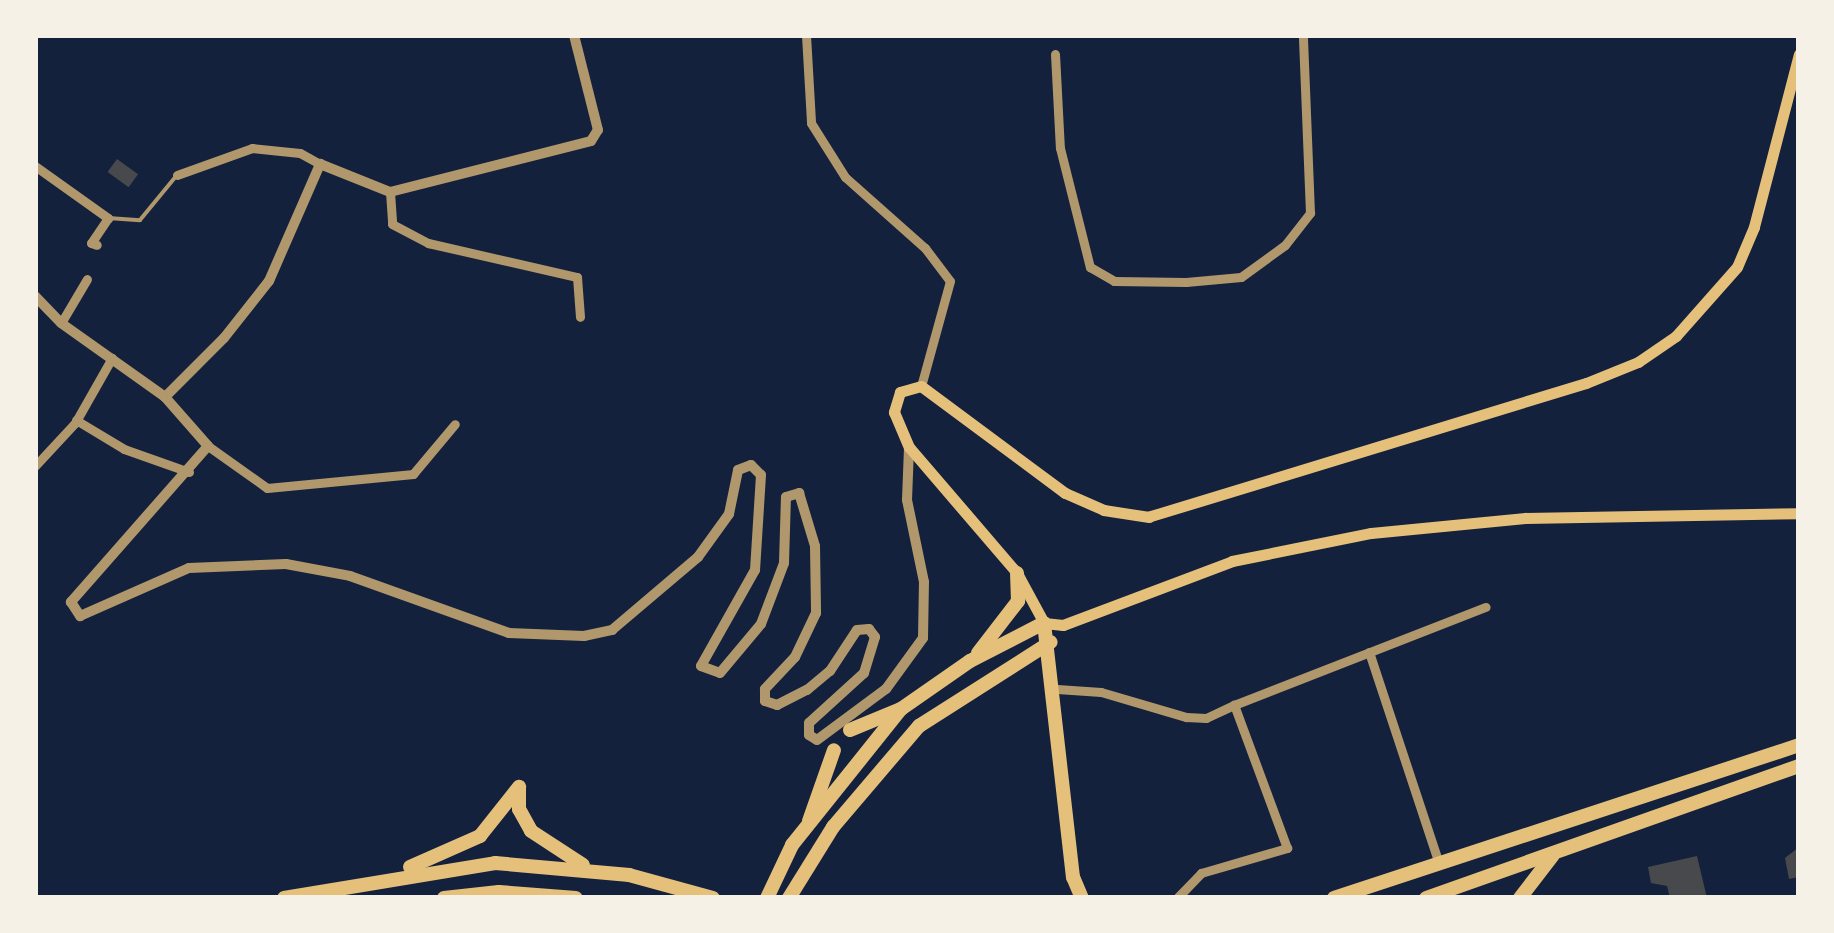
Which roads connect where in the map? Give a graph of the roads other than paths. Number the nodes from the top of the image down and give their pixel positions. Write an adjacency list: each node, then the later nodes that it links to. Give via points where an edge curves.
1 (574, 35): 9 (street, via 598,130 591,141)
2 (806, 35): 17 (street, via 811,122 845,177 925,248 950,281)
3 (1303, 35): 4 (street, via 1310,212 1286,245 1241,277 1186,282 1114,281 1090,267 1060,148)
4 (1055, 54)
5 (1799, 54): 17 (main road, via 1754,227 1736,267 1676,336 1638,362 1586,383 1138,518 1065,493)
6 (320, 164): 8 (street, via 300,153 252,148); 9 (street); 18 (street, via 269,281)
7 (35, 166): 10 (street)
8 (177, 175): 10 (lane, via 140,220)
9 (390, 192): 14 (street, via 392,224 428,242 577,278)
10 (108, 218): 11 (street, via 91,243)
11 (97, 244)
12 (87, 279): 15 (street)
13 (35, 296): 15 (street)
14 (580, 317)
15 (61, 323): 16 (street)
16 (112, 358): 18 (street); 19 (street)
17 (921, 386): 22 (main road, via 908,386 895,399 897,426)
18 (164, 397): 21 (street)
19 (76, 420): 23 (street); 24 (street, via 124,449)
20 (455, 424): 21 (street, via 413,474 283,486 256,484)
21 (208, 446): 24 (street)
22 (908, 446): 24 (street, via 906,500 924,582 923,638 886,689 817,740 807,731 809,723 864,674 876,637 869,629 857,630 830,671 807,690 778,706 764,699 767,685 811,633 816,613 815,546 799,492 786,497 784,563 762,624 720,673 701,666 755,570 762,517 760,473 753,466 740,468 729,514 698,557 612,630 584,636 509,633 350,576 286,564 190,568 87,614 74,613 72,602); 26 (main road)
23 (35, 466)
24 (188, 472)
25 (1799, 513): 29 (main road, via 1524,518 1371,533 1218,566)
26 (1017, 573): 28 (main road); 32 (main road, via 1014,609)
27 (1486, 607): 31 (street)
28 (1044, 624): 29 (main road); 30 (main road); 32 (main road)
29 (1063, 625): 30 (main road)
30 (1051, 642): 33 (main road); 46 (main road, via 919,726 881,766)
31 (1369, 652): 34 (street); 42 (street)
32 (970, 662): 35 (main road)
33 (1056, 690): 34 (street, via 1101,692 1186,717 1206,718); 45 (main road)
34 (1234, 705): 55 (street, via 1288,848 1201,873)
35 (901, 710): 36 (main road); 40 (main road)
36 (850, 730)
37 (1799, 745): 42 (main road)
38 (834, 750): 40 (main road)
39 (1799, 766): 41 (main road)
40 (809, 821): 52 (main road)
41 (1556, 852): 57 (main road); 58 (main road)
42 (1439, 864): 56 (main road)
43 (592, 870): 44 (main road, via 495,863); 44 (main road, via 531,830 519,809 518,787 480,836); 51 (main road)
44 (392, 876): 48 (main road)
45 (1073, 877): 53 (main road); 54 (main road)
46 (792, 891)
47 (501, 895): 49 (main road); 50 (main road)
48 (284, 898)
49 (444, 898)
50 (576, 898)
51 (714, 898)
52 (767, 898)
53 (1068, 898)
54 (1082, 898)
55 (1177, 898)
56 (1334, 898)
57 (1426, 898)
58 (1520, 898)

